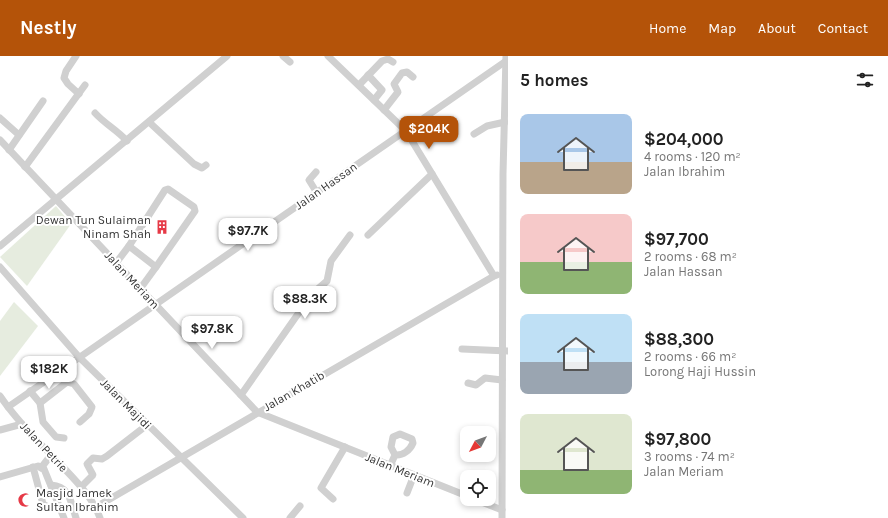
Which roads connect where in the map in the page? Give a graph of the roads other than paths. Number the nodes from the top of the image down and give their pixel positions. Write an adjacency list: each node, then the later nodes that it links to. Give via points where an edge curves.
1 (76, 56): 12 (street, via 64,78)
2 (227, 56): 18 (street)
3 (283, 56): 6 (street)
4 (328, 56): 11 (street)
5 (506, 59): 19 (street); 20 (street, Jalan Hassan)
6 (290, 62)
7 (393, 62): 8 (street, via 388,59 382,61)
8 (368, 75): 11 (street); 13 (street, via 382,90)
9 (413, 77): 15 (street, via 406,72 402,73 394,84 398,92)
10 (85, 85): 12 (street)
11 (359, 85): 13 (street)
12 (79, 94): 27 (street)
13 (374, 100): 15 (street)
14 (43, 101): 22 (street)
15 (384, 110): 20 (street)
16 (95, 113): 24 (street)
17 (0, 118): 22 (street)
18 (149, 122): 24 (street); 26 (street, via 194,164 202,168)
19 (505, 122): 21 (street, via 487,126); 30 (street)
20 (406, 131): 29 (street); 31 (street, Jalan Hassan)
21 (474, 134)
22 (20, 135): 25 (street)
23 (0, 140): 25 (street, Jalan Meriam)
24 (127, 140): 32 (street)
25 (9, 150): 27 (street, Jalan Meriam)
26 (206, 165)
27 (25, 167): 32 (street, Jalan Meriam)
28 (316, 172): 31 (street, via 309,180)
29 (432, 174): 34 (street); 41 (street)
30 (506, 175): 40 (street)
31 (316, 193): 43 (street, Jalan Hassan)
32 (57, 200): 35 (street); 37 (street, Jalan Meriam)
33 (350, 235): 51 (street, via 331,261 327,281 312,294)
34 (368, 235)
35 (0, 246)
36 (129, 246): 37 (street); 39 (street); 39 (street, via 165,190 168,189 194,207 195,211)
37 (116, 263): 42 (street, Jalan Meriam)
38 (0, 266): 46 (street, Jalan Majidi)
39 (156, 267): 42 (street)
40 (504, 271): 41 (street); 45 (street)
41 (494, 276): 55 (street, Jalan Khatib)
42 (140, 289): 43 (street, Jalan Meriam)
43 (156, 305): 46 (street, Jalan Hassan); 51 (street, Jalan Meriam)
44 (462, 349): 45 (street)
45 (505, 350): 47 (street)
46 (79, 356): 50 (street, Jalan Hassan); 58 (street, Jalan Majidi)
47 (505, 364): 48 (street)
48 (502, 380): 49 (street, via 485,378 476,385); 79 (street)
49 (468, 383)
50 (30, 392): 53 (street); 54 (street, Jalan Hassan)
51 (241, 395): 55 (street, Jalan Meriam)
52 (0, 396): 54 (street, Jalan Petrie)
53 (40, 403): 56 (street, via 70,382 92,407 89,414); 60 (street, via 46,426 56,437)
54 (8, 407): 57 (street, Jalan Petrie)
55 (257, 412): 61 (street, Jalan Meriam); 64 (street, Jalan Khatib)
56 (80, 422)
57 (22, 424): 59 (street); 62 (street, Jalan Petrie)
58 (146, 425): 64 (street, Jalan Majidi); 71 (street, via 107,456 102,459 93,458 88,464 93,475)
59 (0, 430)
60 (64, 438)
61 (345, 448): 65 (street, Jalan Meriam); 74 (street, via 322,486)
62 (51, 455): 67 (street); 71 (street, Jalan Petrie)
63 (395, 455): 65 (street)
64 (179, 457): 78 (street, Jalan Khatib); 83 (street, Jalan Majidi)
65 (390, 466): 68 (street, Jalan Meriam)
66 (33, 467): 67 (street); 69 (street); 75 (street, via 43,504 50,508)
67 (41, 468): 70 (street, via 47,473)
68 (414, 475): 72 (street); 73 (street, Jalan Meriam)
69 (0, 477)
70 (51, 485): 75 (street); 81 (street, via 62,486 67,491)
71 (81, 486): 78 (street, Jalan Petrie)
72 (407, 493)
73 (460, 493)
74 (333, 498)
75 (59, 506): 80 (street)
76 (300, 506): 84 (street)
77 (487, 506): 79 (street)
78 (96, 507): 82 (street, Jalan Petrie)
79 (502, 514)
80 (64, 518)
81 (76, 518)
82 (100, 518)
83 (243, 518)
84 (290, 518)

